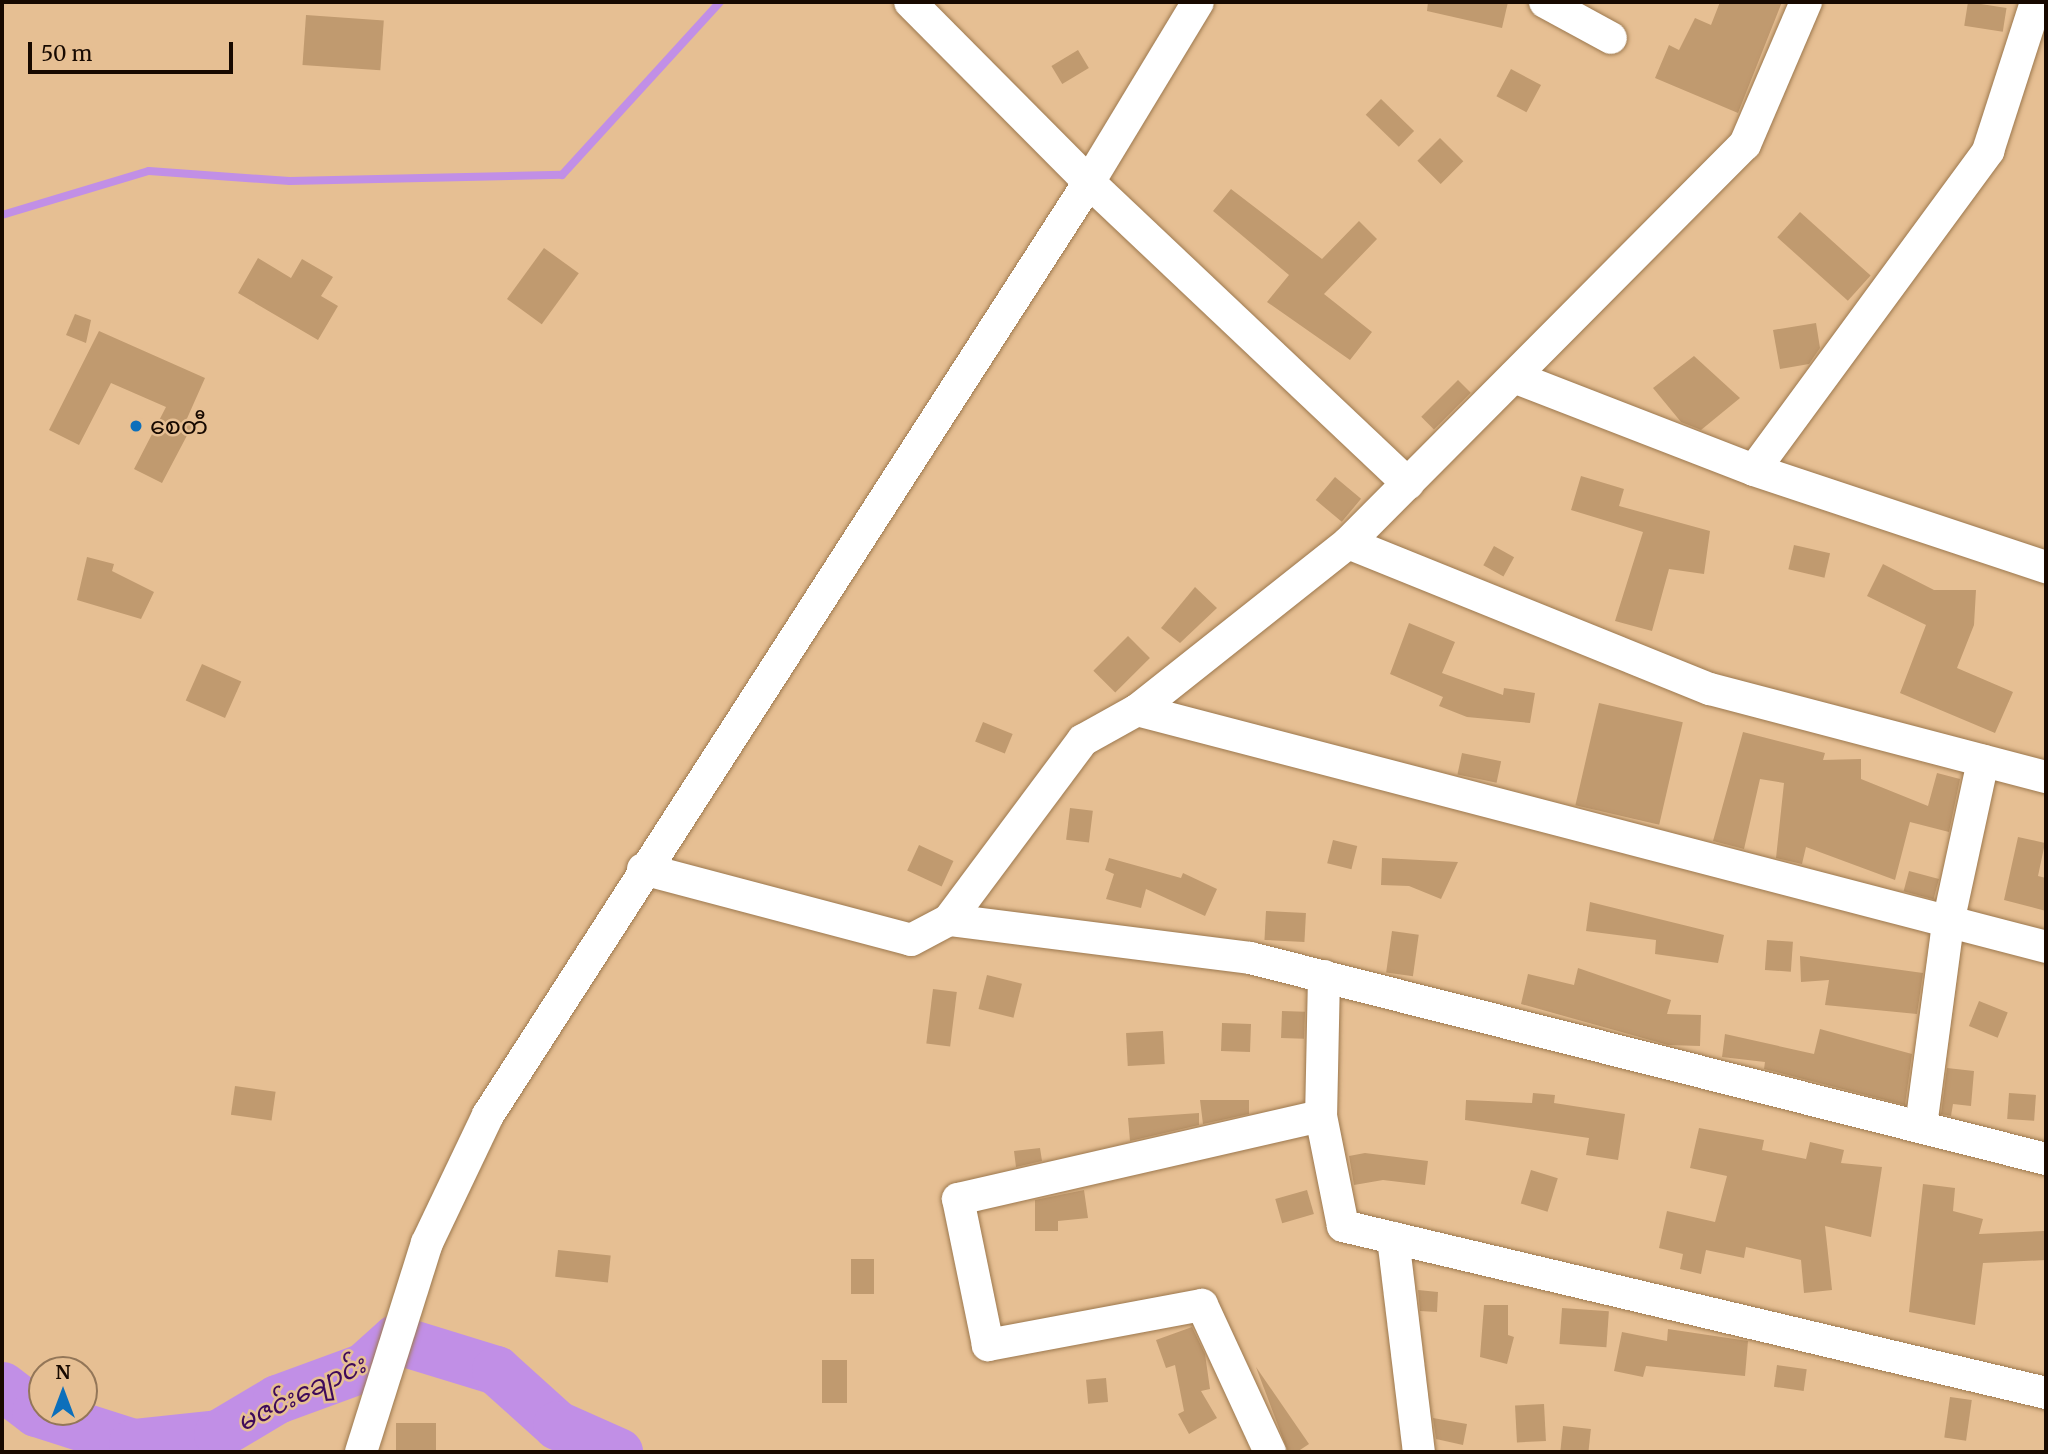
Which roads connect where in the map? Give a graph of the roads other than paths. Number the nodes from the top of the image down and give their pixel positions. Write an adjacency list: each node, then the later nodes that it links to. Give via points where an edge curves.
1 (910, 2): 7 (street)
2 (1198, 2): 7 (street)
3 (1545, 2): 6 (street)
4 (1806, 2): 8 (street, via 1745,144)
5 (2036, 2): 9 (street, via 1988,150)
6 (1611, 38)
7 (1089, 182): 10 (street); 16 (street)
8 (1514, 377): 9 (street); 10 (street)
9 (1754, 470): 12 (street)
10 (1408, 484): 11 (street)
11 (1349, 543): 13 (street); 14 (street, via 1710,689)
12 (2046, 567)
13 (1138, 710): 17 (street, via 1083,740); 18 (street)
14 (1983, 761): 15 (street); 18 (street)
15 (2046, 777)
16 (643, 869): 17 (street, via 911,940); 26 (street, via 488,1115 428,1243)
17 (949, 920): 20 (street, via 1250,958)
18 (1948, 923): 19 (street); 22 (street)
19 (2046, 947)
20 (1324, 976): 21 (street); 22 (street)
21 (1321, 1116): 24 (street, via 1343,1226); 27 (street, via 958,1199 988,1345 1202,1305)
22 (1921, 1126): 23 (street)
23 (2046, 1159)
24 (1393, 1238): 25 (street); 28 (street)
25 (2046, 1393)
26 (360, 1452)
27 (1270, 1452)
28 (1419, 1452)

